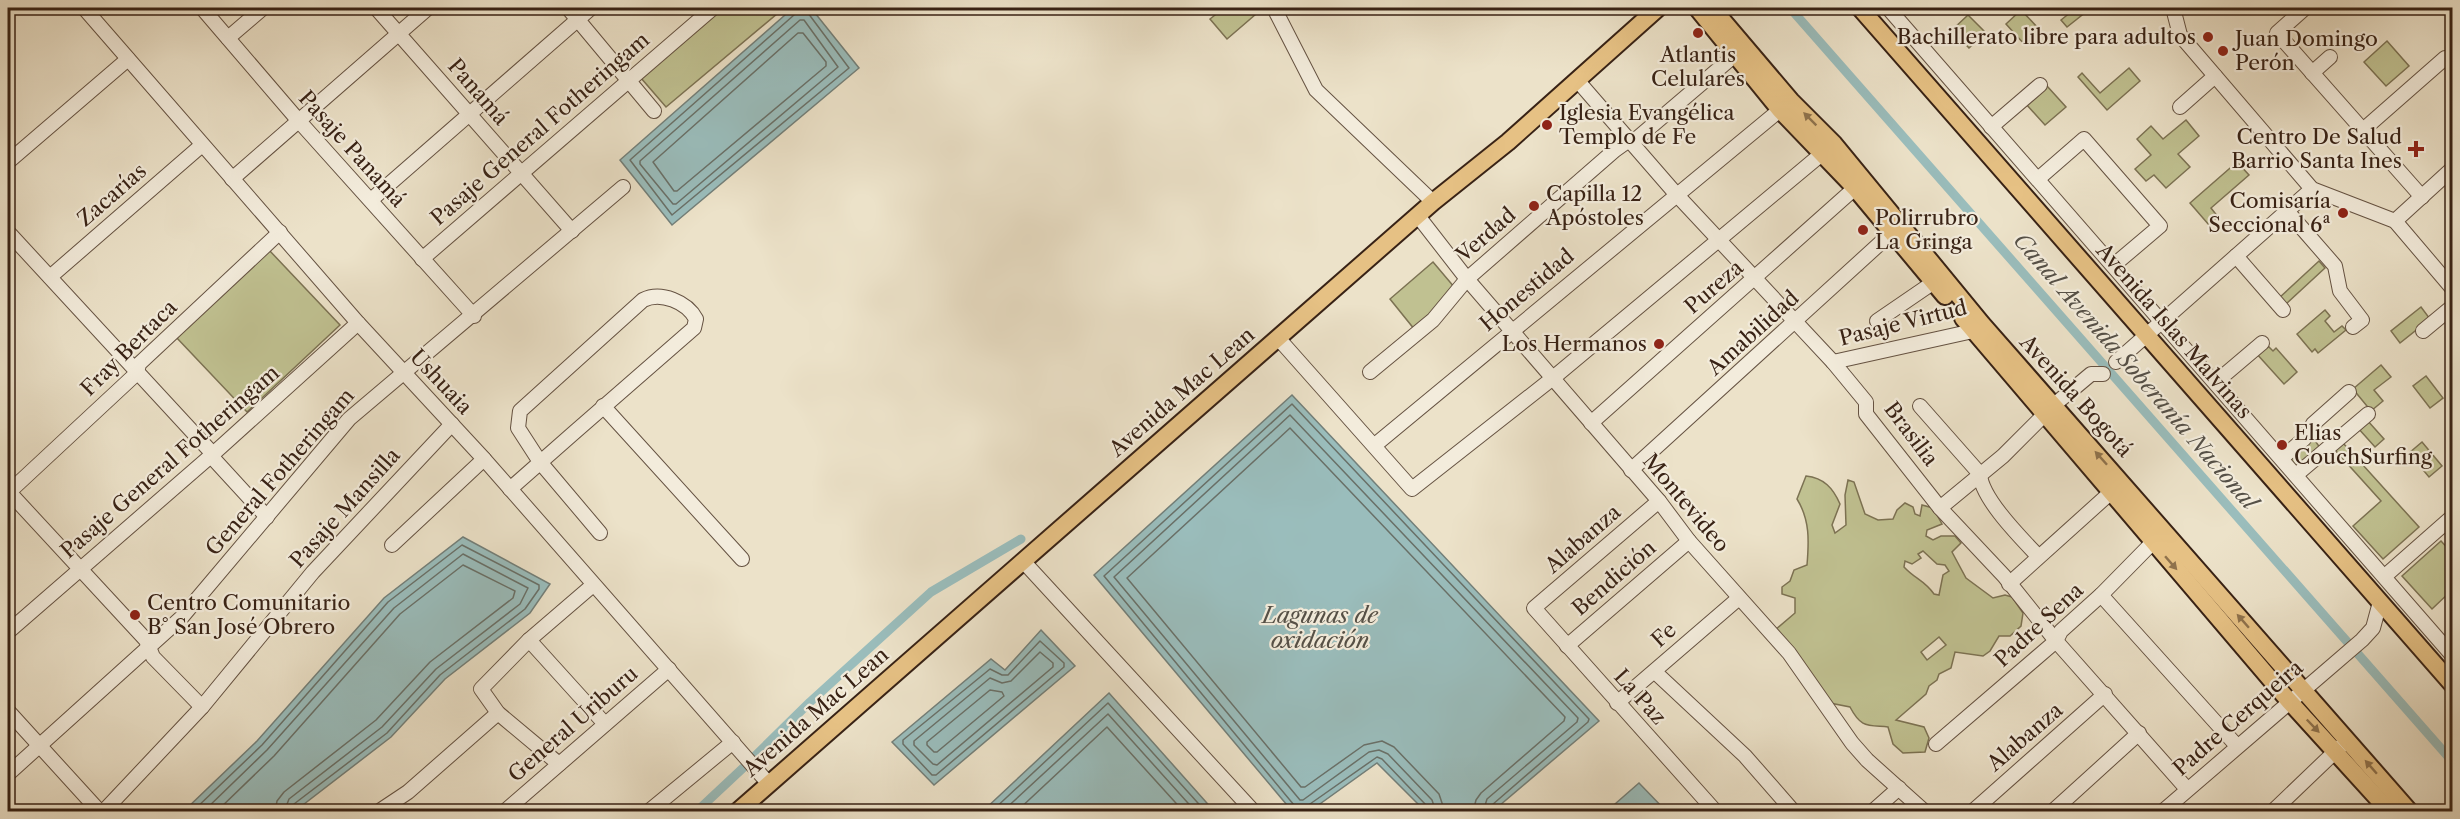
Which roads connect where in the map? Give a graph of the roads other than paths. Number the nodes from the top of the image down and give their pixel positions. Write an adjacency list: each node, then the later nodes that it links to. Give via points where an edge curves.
1 (202, 8): 19 (street, Pasaje Panamá)
2 (263, 8): 19 (street)
3 (376, 8): 18 (street, Panamá)
4 (428, 8): 18 (street)
5 (568, 8): 17 (street)
6 (591, 8): 17 (street)
7 (713, 8): 26 (street, Pasaje General Fotheringam)
8 (1274, 8): 50 (street, via 1316,90)
9 (1658, 8): 27 (main road, Avenida Mac Lean)
10 (1697, 8): 20 (main road, Avenida Bogotá)
11 (1712, 8): 20 (main road, Avenida Bogotá)
12 (1860, 8): 78 (main road, Avenida Islas Malvinas)
13 (1888, 8): 34 (street, Avenida Islas Malvinas)
14 (2173, 8): 25 (street, via 2180,35)
15 (2305, 8): 24 (street, via 2277,33)
16 (90, 10): 23 (street, Ushuaia)
17 (578, 19): 26 (street); 32 (street)
18 (399, 34): 32 (street, Panamá); 33 (street)
19 (228, 38): 33 (street, Pasaje Panamá)
20 (1740, 50): 29 (main road, Avenida Bogotá); 36 (street, Verdad, via 1635,141)
21 (2330, 57): 24 (street)
22 (2445, 58): 35 (street)
23 (128, 59): 37 (street, Ushuaia); 39 (street)
24 (2312, 73): 35 (street)
25 (2215, 76): 30 (street); 46 (street)
26 (628, 80): 31 (street); 41 (street, Pasaje General Fotheringam)
27 (1577, 80): 36 (street, Brasilia); 50 (main road, Avenida Mac Lean)
28 (2040, 85): 34 (street)
29 (1786, 105): 38 (main road, Avenida Bogotá); 47 (street, Honestidad)
30 (2180, 107)
31 (654, 111)
32 (469, 115): 41 (street, Panamá); 49 (street)
33 (298, 120): 42 (street); 49 (street, Pasaje Panamá)
34 (1991, 127): 43 (street, Avenida Islas Malvinas)
35 (2363, 130): 48 (street)
36 (1629, 140): 47 (street, Brasilia); 63 (street, Verdad)
37 (202, 145): 42 (street, Ushuaia); 62 (street, Zacarías)
38 (1829, 149): 44 (main road, Avenida Bogotá); 58 (street)
39 (8, 162)
40 (2452, 169): 48 (street)
41 (521, 173): 55 (street, Panamá); 60 (street, Pasaje General Fotheringam)
42 (232, 179): 57 (street, Ushuaia)
43 (2038, 179): 61 (street, Avenida Islas Malvinas); 61 (street, via 2084,139 2160,226)
44 (1859, 184): 54 (main road, Avenida Bogotá); 64 (street, Pureza)
45 (623, 186): 55 (street, General Fotheringam)
46 (2312, 189): 51 (street); 53 (street)
47 (1676, 194): 58 (street, Brasilia); 76 (street, Honestidad)
48 (2422, 197): 53 (street)
49 (370, 200): 60 (street, Pasaje Panamá)
50 (1433, 202): 52 (main road, Avenida Mac Lean)
51 (2288, 212): 59 (street); 75 (street, via 2335,266 2340,291 2362,320)
52 (1418, 216): 63 (street, Montevideo); 79 (main road, Avenida Mac Lean)
53 (2396, 221): 66 (street)
54 (1896, 229): 65 (main road, Avenida Bogotá); 72 (street, Amabilidad); 74 (main road, Avenida Bogotá)
55 (572, 231): 69 (street, General Fotheringam)
56 (8, 232): 62 (street)
57 (280, 232): 73 (street, Ushuaia); 84 (street, Fray Bertaca, via 139,364)
58 (1718, 239): 64 (street, Brasilia); 87 (street)
59 (2236, 256): 68 (street); 71 (street)
60 (422, 259): 69 (street, Pasaje Panamá)
61 (2114, 265): 71 (street, Avenida Islas Malvinas)
62 (50, 277): 84 (street)
63 (1467, 279): 76 (street, Montevideo); 83 (street, Verdad, via 1433,320)
64 (1755, 279): 72 (street, Brasilia); 94 (street, Pureza)
65 (1934, 282): 70 (street); 74 (main road, Avenida Bogotá)
66 (2452, 288)
67 (2452, 307): 77 (street)
68 (2283, 310)
69 (474, 316): 85 (street, General Fotheringam)
70 (1876, 321)
71 (2163, 321): 78 (street); 88 (street, Avenida Islas Malvinas)
72 (1796, 322): 81 (street, Brasilia); 101 (street, Amabilidad)
73 (358, 323): 85 (street, Ushuaia); 97 (street, Pasaje General Fotheringam)
74 (1978, 327): 81 (street, Pasaje Virtud); 92 (main road, Avenida Bogotá)
75 (2353, 327)
76 (1512, 329): 87 (street, Montevideo); 96 (street, Honestidad)
77 (2423, 331)
78 (2148, 335): 82 (street); 124 (main road, Avenida Islas Malvinas)
79 (1278, 338): 96 (street); 117 (main road, Avenida Mac Lean)
80 (2262, 343): 88 (street)
81 (1833, 362): 108 (street, Brasilia, via 1866,402 1866,414)
82 (2116, 362)
83 (1370, 372)
84 (137, 373): 97 (street); 106 (street, Fray Bertaca)
85 (405, 374): 95 (street, Ushuaia); 109 (street, General Fotheringam, via 349,419)
86 (2103, 374): 92 (street, via 2091,374)
87 (1553, 378): 94 (street, Montevideo); 96 (street, via 1412,489)
88 (2216, 382): 98 (street, Avenida Islas Malvinas)
89 (2349, 392): 98 (street)
90 (603, 406): 100 (street); 100 (street, via 694,328 696,319 692,312 668,298 643,300 520,411 518,428); 116 (street)
91 (1920, 406): 102 (street)
92 (2050, 410): 102 (street); 104 (main road, Avenida Bogotá)
93 (2367, 414): 103 (street)
94 (1591, 423): 101 (street, Montevideo)
95 (452, 424): 99 (street, Ushuaia); 139 (street, Pasaje Mansilla, via 313,572)
96 (1375, 445)
97 (212, 455): 109 (street); 118 (street, Pasaje General Fotheringam)
98 (2282, 458): 103 (street, Avenida Islas Malvinas)
99 (484, 459): 105 (street, Ushuaia); 114 (street)
100 (540, 462): 105 (street); 111 (street)
101 (1631, 470): 107 (street, Montevideo)
102 (1980, 474): 108 (street); 115 (street, via 2002,519)
103 (2296, 475): 119 (street, Avenida Islas Malvinas)
104 (2116, 487): 112 (main road, Avenida Bogotá); 115 (street)
105 (510, 489): 121 (street, Ushuaia)
106 (8, 492): 118 (street)
107 (1659, 501): 113 (street, Montevideo); 125 (street, Alabanza)
108 (1940, 508): 120 (street, Brasilia)
109 (267, 517): 130 (street, General Fotheringam)
110 (2452, 517): 119 (street)
111 (600, 532)
112 (2159, 536): 122 (street, Padre Sena); 135 (main road, Avenida Bogotá, one-way to 112); 137 (main road, Avenida Bogotá, one-way to 137)
113 (1689, 541): 123 (street, Montevideo); 129 (street, Bendición)
114 (392, 545)
115 (2038, 556): 120 (street)
116 (742, 559)
117 (1023, 561): 151 (main road, Avenida Mac Lean); 160 (street)
118 (80, 569): 126 (street, Pasaje General Fotheringam); 130 (street, via 146,640)
119 (2385, 576): 131 (street, Avenida Islas Malvinas)
120 (2009, 584): 128 (street, Brasilia)
121 (593, 585): 127 (street); 132 (street, Ushuaia)
122 (2101, 595): 128 (street, Padre Sena, via 2061,631); 147 (street)
123 (1739, 598): 133 (street, Fe); 152 (street, Montevideo, via 1789,653 1852,743)
124 (2380, 602): 134 (main road, Avenida Islas Malvinas); 135 (street, Padre Cerqueira, via 2373,628)
125 (1534, 608): 129 (street, La Paz)
126 (8, 632)
127 (529, 640): 141 (street, via 481,689); 142 (street)
128 (2056, 641): 136 (street, Brasilia); 145 (street, Padre Sena)
129 (1567, 646): 138 (street, La Paz)
130 (149, 650): 139 (street); 148 (street, General Fotheringam)
131 (2452, 655)
132 (669, 669): 142 (street, General Uriburu); 144 (street, Ushuaia)
133 (1655, 672): 138 (street, Fe); 162 (street, via 1745,756)
134 (2452, 684)
135 (2303, 689): 137 (street, Padre Cerqueira); 146 (main road, Avenida Bogotá)
136 (2105, 694): 143 (street, Brasilia); 165 (street, Alabanza)
137 (2289, 701): 146 (main road, Avenida Bogotá, one-way to 146); 147 (street, Padre Cerqueira)
138 (1617, 703): 161 (street, La Paz)
139 (202, 707): 155 (street, Pasaje Mansilla)
140 (8, 711): 148 (street)
141 (498, 713): 149 (street); 156 (street, via 408,792)
142 (605, 724): 149 (street, General Uriburu)
143 (2139, 733): 153 (street, Brasilia); 166 (street)
144 (733, 742): 151 (street, Ushuaia); 158 (street)
145 (1936, 744)
146 (2342, 745): 167 (street); 168 (main road, Avenida Bogotá); 169 (main road, Avenida Bogotá, one-way to 146)
147 (2237, 746): 153 (street, Padre Cerqueira)
148 (39, 747): 150 (street, General Fotheringam); 155 (street)
149 (559, 765): 157 (street, General Uriburu)
150 (8, 774)
151 (769, 784): 159 (main road, Avenida Mac Lean)
152 (1899, 788): 163 (street); 164 (street, Montevideo)
153 (2187, 789): 154 (street, Padre Cerqueira)
154 (2163, 811)
155 (102, 812)
156 (378, 812)
157 (504, 812)
158 (648, 812)
159 (737, 812)
160 (1254, 812)
161 (1716, 812)
162 (1794, 812)
163 (1872, 812)
164 (1924, 812)
165 (1972, 812)
166 (2052, 812)
167 (2272, 812)
168 (2390, 812)
169 (2409, 812)

